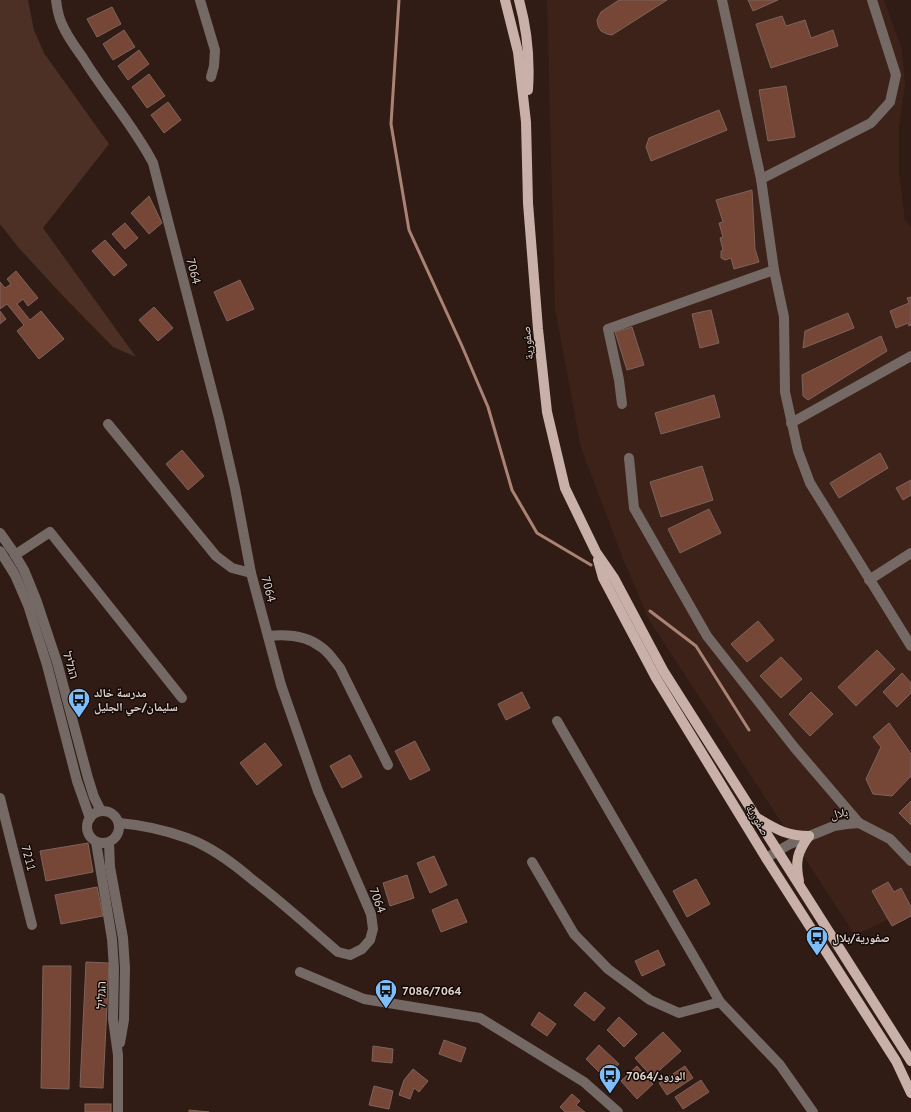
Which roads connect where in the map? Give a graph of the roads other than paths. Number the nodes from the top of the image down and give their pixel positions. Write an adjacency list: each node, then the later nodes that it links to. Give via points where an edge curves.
1 (56, 0): 21 (street, 7064, via 62,24 72,42 145,147 153,163 219,418)
2 (200, 0): 7 (street, via 215,50)
3 (505, 0): 8 (main road, via 518,52)
4 (519, 0): 8 (main road, via 529,64)
5 (722, 0): 9 (street)
6 (872, 0): 9 (street, via 896,75 890,102 871,123)
7 (211, 78)
8 (526, 122): 18 (main road, صفورية, via 528,203 547,412 565,488)
9 (761, 179): 10 (street)
10 (774, 270): 12 (street, via 608,329); 13 (street, via 784,317 785,392)
11 (911, 356): 13 (street)
12 (622, 404)
13 (791, 423): 22 (street, via 810,483)
14 (108, 424): 21 (street, 7064, via 216,556 232,568)
15 (629, 458): 33 (street, via 634,508 707,636 794,747)
16 (0, 533): 20 (street, הגליל)
17 (0, 551): 31 (street, הגליל, via 15,575 30,613)
18 (596, 552): 30 (main road, صفورية, via 614,578 664,672); 38 (main road, صفورية, via 603,578 656,678)
19 (911, 552): 22 (street)
20 (15, 555): 25 (street, via 50,532); 29 (street, הגליל, via 35,595 57,662 88,778)
21 (251, 573): 23 (street, 7064)
22 (869, 580): 24 (street)
23 (268, 636): 27 (street, via 294,636 321,646 340,668); 32 (street, 7064, via 281,685 318,791 370,914 373,930 370,940 362,949 350,955 338,952 232,862 188,838 157,829)
24 (911, 646)
25 (182, 698)
26 (556, 721): 44 (street)
27 (388, 764)
28 (0, 798): 42 (street, 7211)
29 (101, 811): 31 (street); 32 (street, via 115,816)
30 (756, 817): 34 (main road, via 783,832); 37 (main road, صفورية)
31 (90, 818): 35 (street, via 86,827 87,833)
32 (119, 823): 36 (street, via 118,834)
33 (859, 823): 34 (street, بلال, via 834,826); 39 (street, بلال, via 890,839)
34 (809, 836): 37 (street, بلال); 41 (main road, via 802,845 797,860)
35 (96, 842): 36 (street); 45 (street, הגליל, via 112,940 113,1019)
36 (109, 843): 45 (street, הגליל, via 110,867 123,938 125,968 124,1020)
37 (778, 851): 38 (street, بلال); 41 (main road, صفورية)
38 (766, 858): 47 (main road, صفورية, via 896,1061)
39 (911, 861)
40 (532, 862): 44 (street, via 574,934 608,969 650,1000 679,1013)
41 (800, 886): 46 (main road, صفورية)
42 (32, 925)
43 (300, 972): 49 (street, via 364,999 480,1018 584,1082)
44 (720, 1002): 50 (street, via 780,1065)
45 (118, 1055): 48 (street, הגליל)
46 (911, 1061)
47 (911, 1093)
48 (118, 1112)
49 (618, 1112)
50 (813, 1112)

